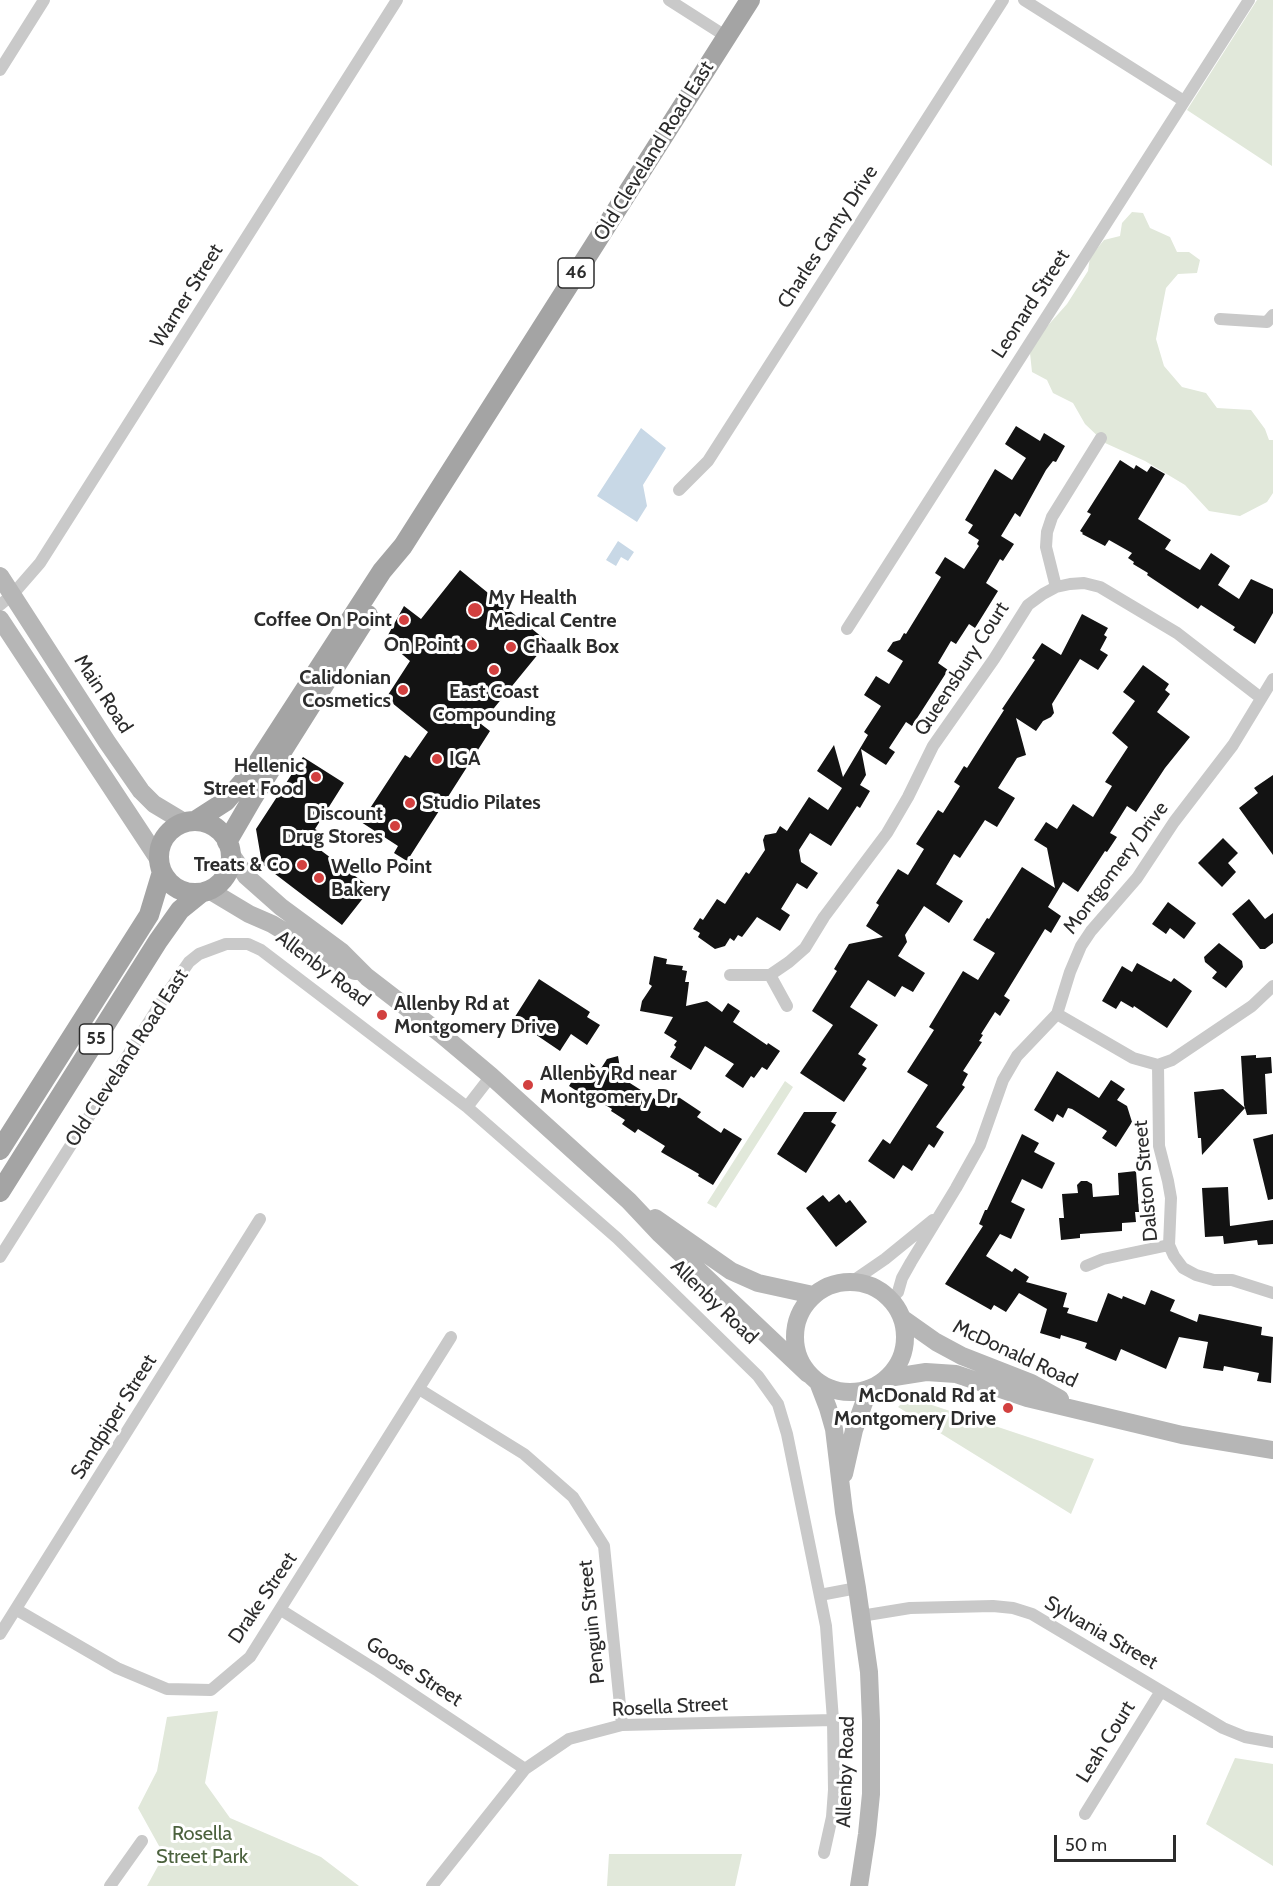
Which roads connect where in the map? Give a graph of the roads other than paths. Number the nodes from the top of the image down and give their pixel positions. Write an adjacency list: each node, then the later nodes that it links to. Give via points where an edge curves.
1 (44, 0): 9 (street)
2 (397, 0): 19 (street, Warner Street, via 40,563)
3 (669, 0): 8 (street)
4 (750, 0): 8 (main road, Old Cleveland Road East / 46)
5 (1003, 0): 15 (street, Charles Canty Drive, via 708,461)
6 (1024, 0): 10 (street)
7 (1249, 0): 10 (street, Leonard Street)
8 (727, 37): 16 (main road, Old Cleveland Road East / 46)
9 (0, 70)
10 (1184, 101): 21 (street, Leonard Street)
11 (1270, 318): 12 (street); 13 (street)
12 (1220, 320)
13 (1273, 335)
14 (1101, 438): 18 (street, via 1052,517 1047,532 1046,547)
15 (679, 490)
16 (403, 546): 24 (main road, Old Cleveland Road East / 46, via 382,571 253,770 226,801); 25 (main road, Old Cleveland Road East / 46, via 390,577 252,799)
17 (0, 576): 19 (main road, Main Road)
18 (1056, 587): 23 (street, Queensbury Court, via 1084,583 1100,587 1176,633); 30 (street, Queensbury Court, via 1028,605 933,746 887,833 805,948)
19 (6, 600): 24 (main road, Main Road, via 141,790 154,804)
20 (0, 619): 26 (main road)
21 (847, 629)
22 (1273, 679): 23 (street, Montgomery Drive)
23 (1261, 698): 34 (street, Montgomery Drive, via 1233,745 1137,878 1081,946)
24 (189, 822): 25 (main road, via 214,826); 26 (main road, 46, via 173,828 165,837 160,848)
25 (229, 848): 27 (main road, 46, via 226,875); 31 (main road, Allenby Road, via 246,876 342,952)
26 (160, 866): 27 (main road, via 168,882 177,889); 38 (main road, 55, via 149,915)
27 (205, 892): 31 (main road, Allenby Road); 39 (main road, Old Cleveland Road East / 55, via 180,910 158,941)
28 (199, 954): 37 (street, Allenby Road, via 226,944 248,944 261,950); 44 (street, Old Cleveland Road East, via 164,998)
29 (730, 975): 30 (street)
30 (770, 975): 33 (street)
31 (367, 977): 36 (main road, Allenby Road)
32 (1273, 986): 35 (street, via 1252,1006 1172,1060)
33 (787, 1006)
34 (1057, 1014): 35 (street, via 1133,1058); 41 (street, Montgomery Drive, via 1017,1056 1003,1080 980,1145)
35 (1158, 1065): 43 (street, Dalston Street, via 1159,1146 1171,1198)
36 (491, 1076): 37 (street); 40 (main road, Allenby Road)
37 (467, 1107): 60 (street, Allenby Road, via 617,1238 758,1376 778,1404 787,1434)
38 (0, 1150)
39 (0, 1192)
40 (629, 1201): 48 (main road, Allenby Road, via 731,1271 758,1283); 52 (main road, Allenby Road)
41 (941, 1213): 46 (street, Montgomery Drive); 49 (street, Montgomery Drive)
42 (260, 1219): 61 (street, Sandpiper Street)
43 (1169, 1245): 45 (street); 47 (street, Dalston Street, via 1184,1268 1196,1275 1232,1280)
44 (0, 1257)
45 (1086, 1266)
46 (853, 1281): 48 (main road, via 839,1282); 49 (main road, via 880,1289)
47 (1273, 1293)
48 (813, 1295): 52 (main road, via 802,1308 795,1342 799,1359)
49 (891, 1299): 50 (main road)
50 (903, 1318): 53 (main road, via 904,1350); 56 (main road, McDonald Road, via 962,1356 1031,1383)
51 (451, 1337): 54 (street, Drake Street)
52 (813, 1378): 55 (main road, via 834,1390); 58 (main road, Allenby Road, via 834,1429)
53 (888, 1378): 55 (main road); 56 (main road, McDonald Road, via 926,1372 956,1374 1027,1398)
54 (419, 1389): 62 (street, Drake Street); 67 (street, Penguin Street, via 524,1454 573,1497 604,1546)
55 (869, 1389): 58 (main road, Allenby Road, via 848,1453)
56 (1080, 1409): 57 (main road, McDonald Road, via 1182,1435)
57 (1273, 1450)
58 (842, 1487): 59 (main road, Allenby Road)
59 (857, 1588): 60 (street); 63 (main road, Allenby Road)
60 (819, 1594): 66 (street, Allenby Road, via 826,1626)
61 (17, 1610): 62 (street, Drake Street, via 117,1668 166,1689 211,1690 250,1657); 64 (street, Sandpiper Street)
62 (281, 1610): 69 (street, Goose Street)
63 (861, 1616): 65 (street, Sylvania Street, via 910,1608 1013,1608 1032,1614); 75 (main road, Allenby Road, via 869,1672 871,1764)
64 (0, 1634)
65 (1161, 1691): 68 (street, Sylvania Street, via 1223,1728); 70 (street, Leah Court)
66 (833, 1720): 67 (street, Rosella Street); 72 (street, Allenby Road, via 834,1790)
67 (622, 1725): 69 (street, Rosella Street, via 569,1739)
68 (1273, 1742)
69 (525, 1769): 74 (street, Rosella Street)
70 (1085, 1814)
71 (142, 1841): 73 (street)
72 (824, 1853)
73 (110, 1886)
74 (432, 1886)
75 (859, 1886)

